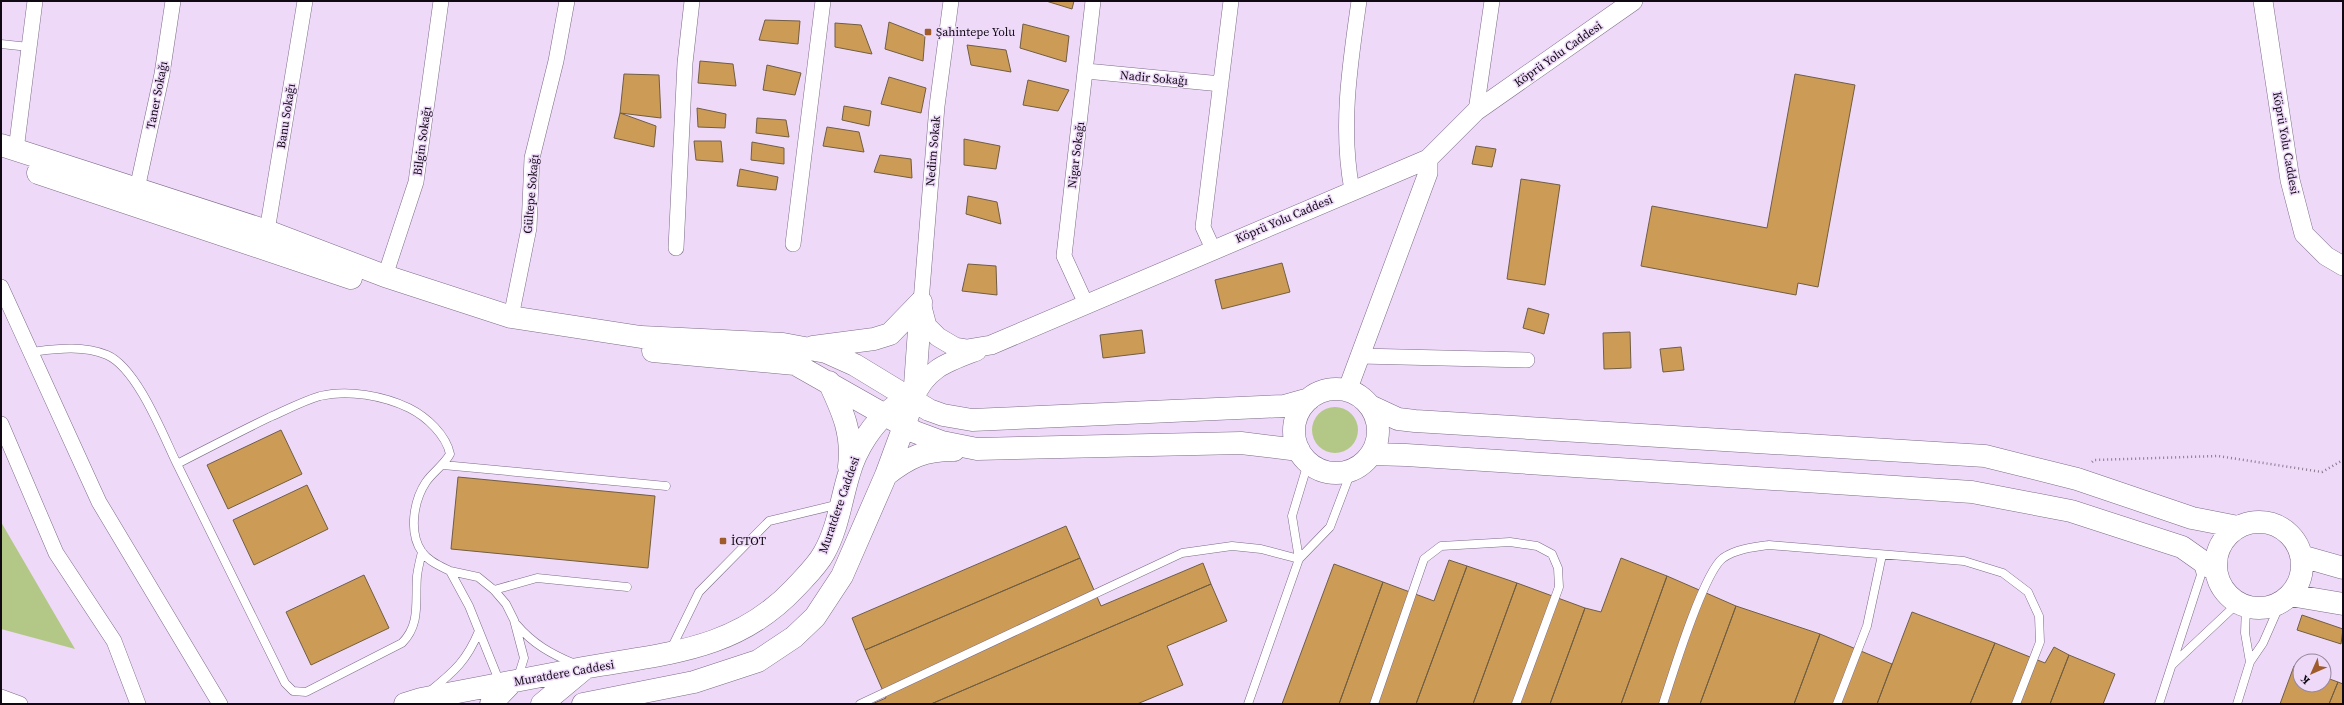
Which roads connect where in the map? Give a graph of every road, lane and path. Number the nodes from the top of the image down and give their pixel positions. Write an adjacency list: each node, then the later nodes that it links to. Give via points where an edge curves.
1 (35, 1): 16 (street)
2 (173, 1): 22 (street, Taner Sokağı, via 162,74)
3 (305, 1): 24 (street, Banu Sokağı)
4 (442, 1): 29 (street, Bilgin Sokağı, via 416,182)
5 (567, 1): 33 (street, Gültepe Sokağı, via 556,61 532,158 529,228)
6 (692, 1): 26 (street, via 685,63)
7 (823, 1): 25 (street)
8 (951, 1): 31 (street, Nedim Sokak, via 937,106)
9 (1093, 1): 17 (street, Nigar Sokağı)
10 (1231, 1): 18 (street)
11 (1359, 1): 23 (street, via 1347,89 1346,162)
12 (1492, 1): 19 (street)
13 (2263, 1): 28 (street, Köprü Yolu Caddesi, via 2290,180 2304,234 2326,256)
14 (1629, 3): 19 (street, Köprü Yolu Caddesi)
15 (1, 44): 16 (lane)
16 (29, 47): 20 (street)
17 (1086, 71): 18 (street, Nadir Sokağı); 32 (street, Nigar Sokağı, via 1064,256)
18 (1222, 84): 27 (street, via 1203,227)
19 (1476, 111): 21 (street, Köprü Yolu Caddesi)
20 (6, 152): 22 (main road); 39 (main road, via 508,331 674,354 795,364)
21 (1428, 159): 23 (street, Köprü Yolu Caddesi); 37 (street, via 1428,173)
22 (137, 189): 24 (main road)
23 (1352, 190): 27 (street, Köprü Yolu Caddesi)
24 (267, 231): 29 (main road)
25 (793, 244)
26 (676, 248)
27 (1213, 249): 32 (street, Köprü Yolu Caddesi)
28 (2343, 266)
29 (385, 276): 33 (main road)
30 (1, 288): 36 (street)
31 (921, 302): 34 (street, Köprü Yolu Caddesi, via 927,326 938,337 955,347 967,349); 35 (main road, via 890,334 874,339); 41 (main road)
32 (1086, 304): 34 (street, Köprü Yolu Caddesi)
33 (511, 317): 35 (main road, via 641,337 783,344)
34 (1001, 342): 41 (street, via 952,360 934,371 920,386)
35 (803, 348): 41 (main road, via 826,352)
36 (31, 352): 51 (lane, via 80,348 108,355 127,371 143,393); 85 (street, via 99,502)
37 (1360, 356): 38 (street); 40 (street)
38 (1527, 360)
39 (829, 382): 44 (main road); 54 (main road, via 848,428 851,448)
40 (1347, 391): 42 (main road, via 1333,389 1320,392); 43 (main road, via 1360,396)
41 (914, 399): 42 (main road, via 929,410 972,420 1284,406); 44 (main road, Muratdere Caddesi, via 898,404); 46 (main road)
42 (1308, 399): 49 (main road, via 1295,423 1294,437)
43 (1370, 406): 48 (main road, via 1376,418 1378,432); 56 (main road, via 1398,419 1415,421 1985,456)
44 (883, 415): 46 (main road); 54 (main road, Muratdere Caddesi, via 858,451)
45 (1, 424): 84 (street, via 56,553 114,641)
46 (904, 426): 47 (main road, via 942,442); 55 (main road)
47 (977, 449): 49 (main road, via 1241,443); 55 (main road, via 925,452 904,460)
48 (1371, 454): 53 (main road, via 1358,467); 60 (main road, via 1972,492 2071,511)
49 (1304, 456): 53 (main road, via 1332,473); 64 (lane, via 1292,516)
50 (2343, 460): 56 (path, via 2322,472 2218,456 2094,460)
51 (177, 464): 52 (lane, via 298,404 321,396 346,394 395,402 417,412 448,444 450,454); 61 (lane, via 285,683 293,691 306,692 402,643 409,636 417,617 417,575)
52 (443, 465): 57 (lane); 61 (lane, via 427,481 417,500 414,516 416,536)
53 (1352, 469): 64 (lane, via 1330,527)
54 (849, 474): 58 (main road, Muratdere Caddesi)
55 (886, 475): 81 (main road, via 842,576 815,617 794,637 758,661 694,682)
56 (2077, 479): 59 (main road, via 2192,518)
57 (666, 486)
58 (842, 503): 75 (main road, Muratdere Caddesi, via 824,553 782,601 761,619 723,639); 75 (lane, via 769,521 699,592)
59 (2238, 527): 63 (main road, via 2252,522 2267,522 2281,528 2293,538); 67 (main road, via 2226,536 2218,549)
60 (2190, 551): 67 (main road); 77 (lane, via 2198,562 2201,575)
61 (422, 552): 66 (lane, via 432,562)
62 (1882, 555): 93 (lane, via 1769,545 1744,548 1722,558 1704,585); 94 (lane, via 1866,626); 95 (lane, via 1964,561 2003,573 2028,592 2039,616 2040,642)
63 (2301, 556): 65 (main road); 70 (main road, via 2301,577 2295,590)
64 (1299, 559): 89 (lane, via 1261,549 1232,546 1182,554); 90 (lane)
65 (2343, 568)
66 (450, 571): 69 (lane, via 478,577); 74 (lane)
67 (2216, 571): 72 (main road, via 2223,591)
68 (627, 587): 69 (lane, via 537,578)
69 (494, 590): 73 (lane, via 506,604)
70 (2285, 599): 71 (main road); 72 (main road, via 2259,609); 76 (lane, via 2263,643)
71 (2343, 604)
72 (2242, 605): 76 (lane); 77 (lane, via 2199,638)
73 (514, 620): 78 (lane, via 527,637 541,648); 79 (lane, via 524,658 520,671)
74 (479, 631): 79 (lane); 82 (lane, via 470,653 460,665)
75 (669, 654): 78 (main road, Muratdere Caddesi)
76 (2250, 662): 97 (lane)
77 (2172, 665): 96 (lane)
78 (585, 668): 79 (main road, Muratdere Caddesi); 87 (main road)
79 (507, 683): 82 (main road, Muratdere Caddesi); 86 (main road)
80 (1, 697): 83 (street)
81 (628, 699): 88 (main road)
82 (413, 701)
83 (20, 704)
84 (138, 704)
85 (220, 704)
86 (491, 704)
87 (542, 704)
88 (583, 704)
89 (860, 704)
90 (1248, 704)
91 (1374, 704): 92 (lane, via 1424,559 1441,546 1510,542 1537,546 1552,554 1558,568 1559,581)
92 (1516, 704)
93 (1662, 704)
94 (1837, 704)
95 (2016, 704)
96 (2159, 704)
97 (2237, 704)

